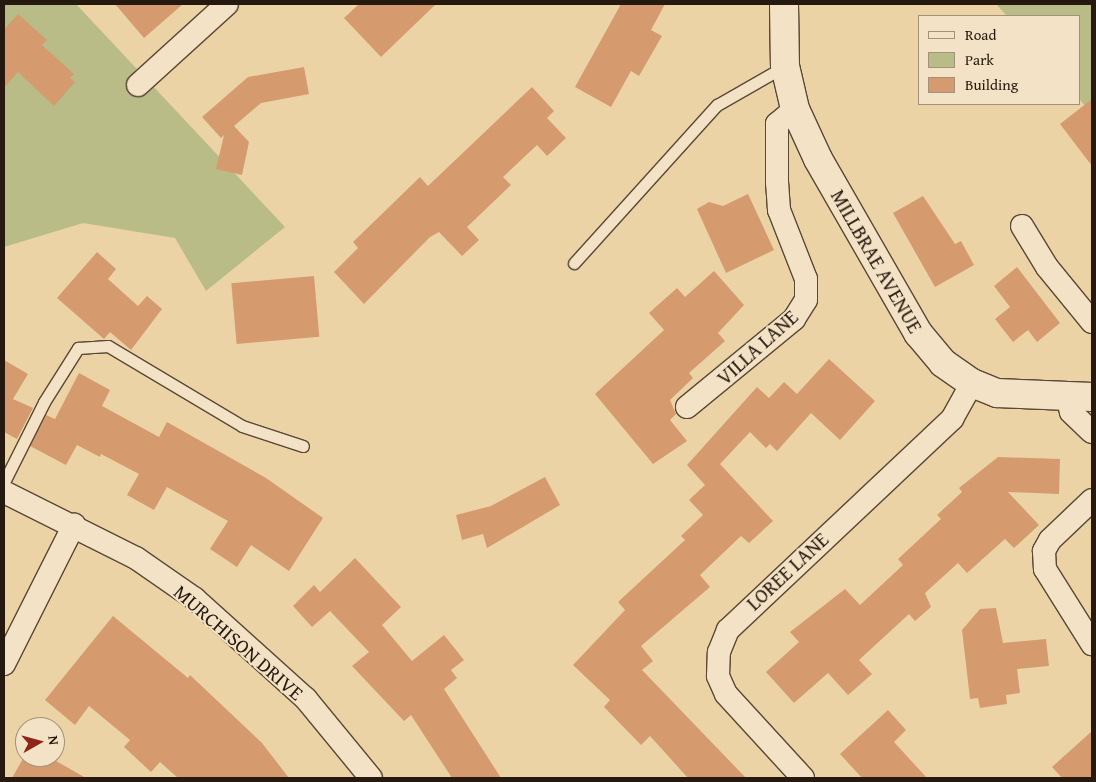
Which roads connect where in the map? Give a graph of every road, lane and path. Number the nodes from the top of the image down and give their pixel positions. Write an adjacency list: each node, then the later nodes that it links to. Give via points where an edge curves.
1 (227, 4): 4 (street)
2 (784, 4): 3 (street, MILLBRAE AVENUE)
3 (785, 66): 5 (street, MILLBRAE AVENUE); 7 (lane, via 717,105)
4 (138, 85)
5 (795, 109): 9 (street, MILLBRAE AVENUE, via 818,158 918,333 943,363); 11 (street, VILLA LANE, via 778,124 777,183 779,210 806,278 806,300 794,319)
6 (1022, 226): 8 (street, via 1046,267)
7 (574, 263)
8 (1092, 322)
9 (972, 383): 10 (street, MILLBRAE AVENUE, via 998,393); 21 (street, LOREE LANE, via 952,419 728,630 719,652 718,668 726,694)
10 (1080, 397): 12 (street, via 1071,412)
11 (687, 407)
12 (1092, 432)
13 (303, 446): 14 (lane, via 242,426 108,346 78,348 44,402)
14 (4, 482)
15 (4, 492): 17 (street, MURCHISON DRIVE)
16 (1092, 500): 18 (street, via 1050,540 1044,551 1045,568)
17 (74, 524): 19 (street); 20 (street, MURCHISON DRIVE, via 136,558 224,623 306,699)
18 (1092, 644)
19 (4, 664)
20 (371, 778)
21 (803, 778)

